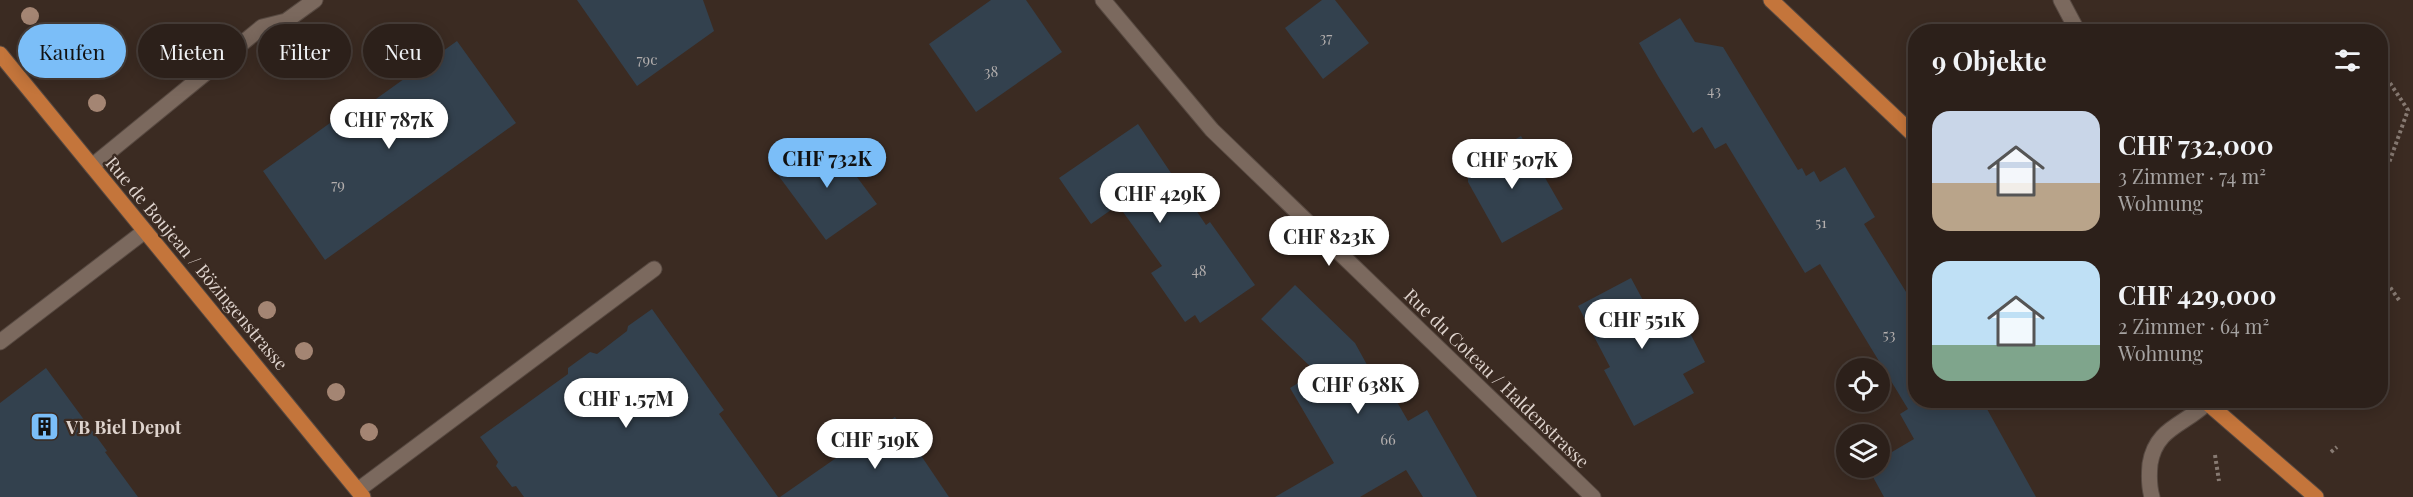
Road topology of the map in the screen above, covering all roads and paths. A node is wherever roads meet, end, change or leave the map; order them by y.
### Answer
1 (315, 0) edge
2 (1103, 0) edge
3 (1771, 0) edge
4 (2061, 0) edge
5 (2074, 24) edge
6 (0, 54) edge
7 (2390, 83) dead end
8 (1908, 129) edge
9 (2388, 164) edge
10 (92, 166) junction
11 (145, 231) junction
12 (654, 269) dead end
13 (2388, 284) edge
14 (2399, 300) dead end
15 (0, 342) edge
16 (2198, 408) edge
17 (2215, 408) edge
18 (2337, 447) dead end
19 (2331, 452) dead end
20 (361, 494) edge
21 (1593, 497) edge
22 (2152, 497) edge
23 (2316, 497) edge

1 - 10 street
2 - 21 street, Rue du Coteau / Haldenstrasse
3 - 8 main road
4 - 5 street
6 - 10 main road, Rue de Boujean / Bözingenstrasse
7 - 9 path
10 - 11 main road, Rue de Boujean / Bözingenstrasse
11 - 15 street
11 - 20 main road, Rue de Boujean / Bözingenstrasse
12 - 20 street
13 - 14 path
16 - 22 street
17 - 23 main road
18 - 19 path

